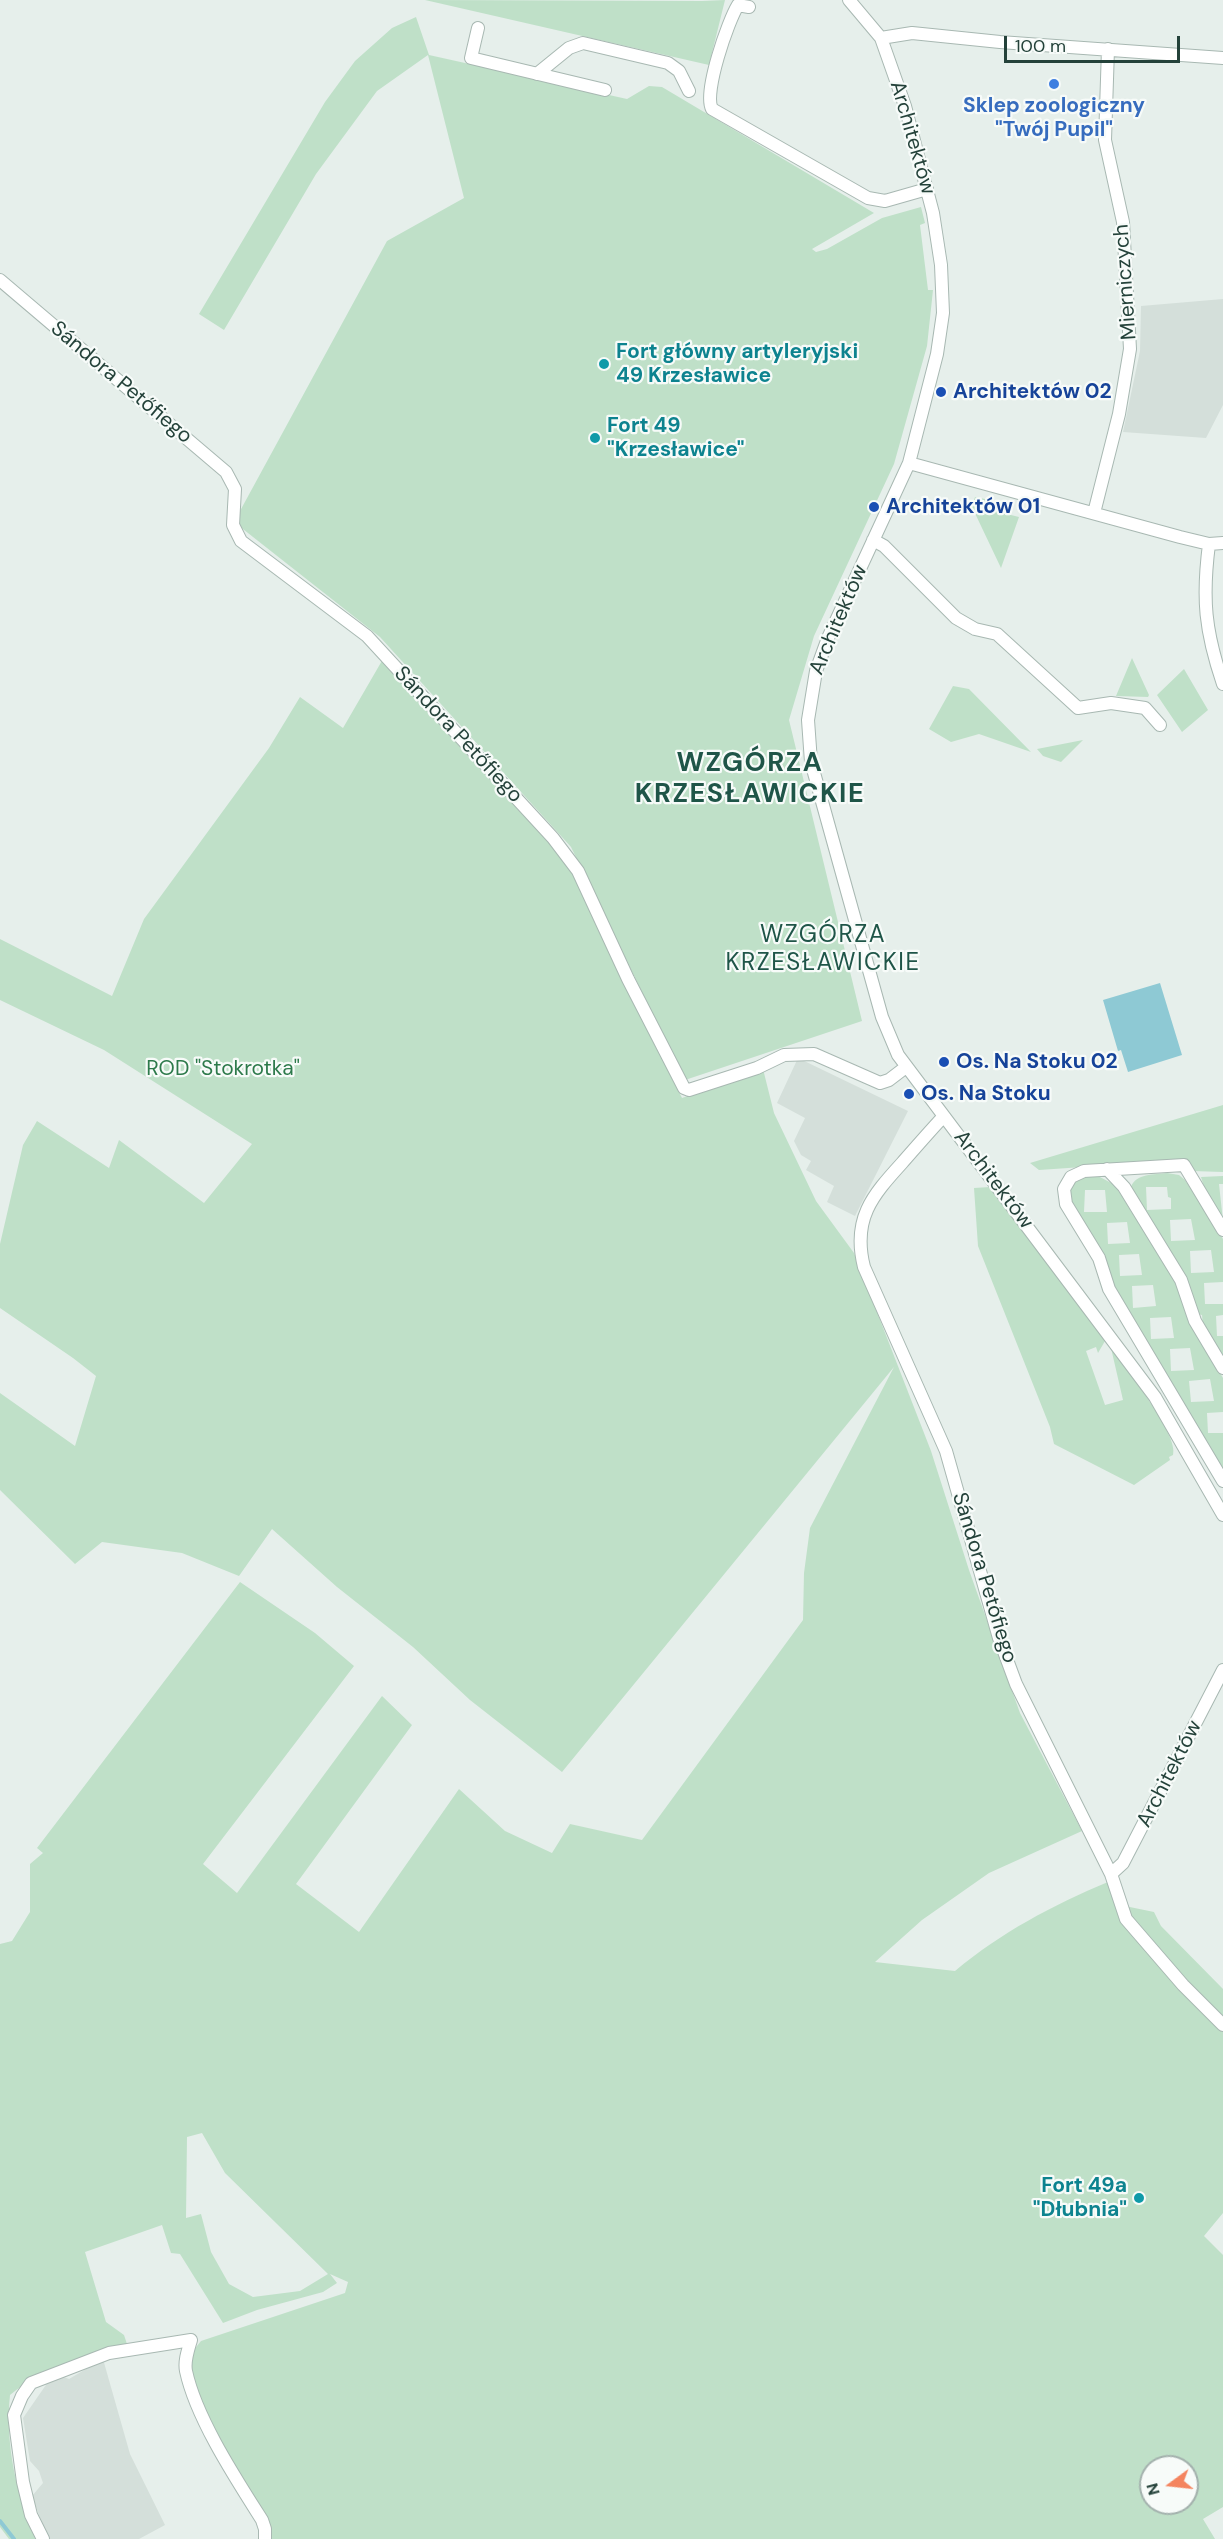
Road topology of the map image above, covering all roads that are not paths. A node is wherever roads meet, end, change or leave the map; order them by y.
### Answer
1 (849, 0) edge
2 (749, 7) dead end
3 (478, 28) dead end
4 (881, 38) junction
5 (1107, 49) junction
6 (1223, 58) edge
7 (537, 74) junction
8 (605, 90) dead end
9 (689, 92) dead end
10 (927, 189) junction
11 (0, 280) edge
12 (909, 463) junction
13 (1094, 513) junction
14 (873, 540) junction
15 (1223, 543) edge
16 (1209, 544) junction
17 (1223, 684) edge
18 (1160, 725) dead end
19 (906, 1067) junction
20 (943, 1117) junction
21 (1136, 1167) junction
22 (1107, 1169) junction
23 (1124, 1187) junction
24 (1223, 1230) edge
25 (1223, 1368) edge
26 (1223, 1481) edge
27 (1223, 1515) edge
28 (1223, 1670) edge
29 (1111, 1874) junction
30 (1223, 2025) edge
31 (42, 2539) edge
32 (264, 2539) edge

1 - 4 street, Architektów
2 - 10 street
3 - 7 street
4 - 5 street
4 - 10 street, Architektów
5 - 6 street
5 - 13 street, Mierniczych
7 - 8 street
7 - 9 street
10 - 12 street, Architektów
11 - 19 street, Sándora Petőfiego
12 - 13 street
12 - 14 street, Architektów
13 - 16 street
14 - 18 street
14 - 19 street, Architektów
15 - 16 street
16 - 17 street
19 - 20 street, Architektów
20 - 27 street, Architektów
20 - 29 street, Sándora Petőfiego
21 - 22 street
21 - 23 street
21 - 24 street
22 - 23 street
22 - 26 street
23 - 25 street
28 - 29 street, Architektów
29 - 30 street, Sándora Petőfiego
31 - 32 street

